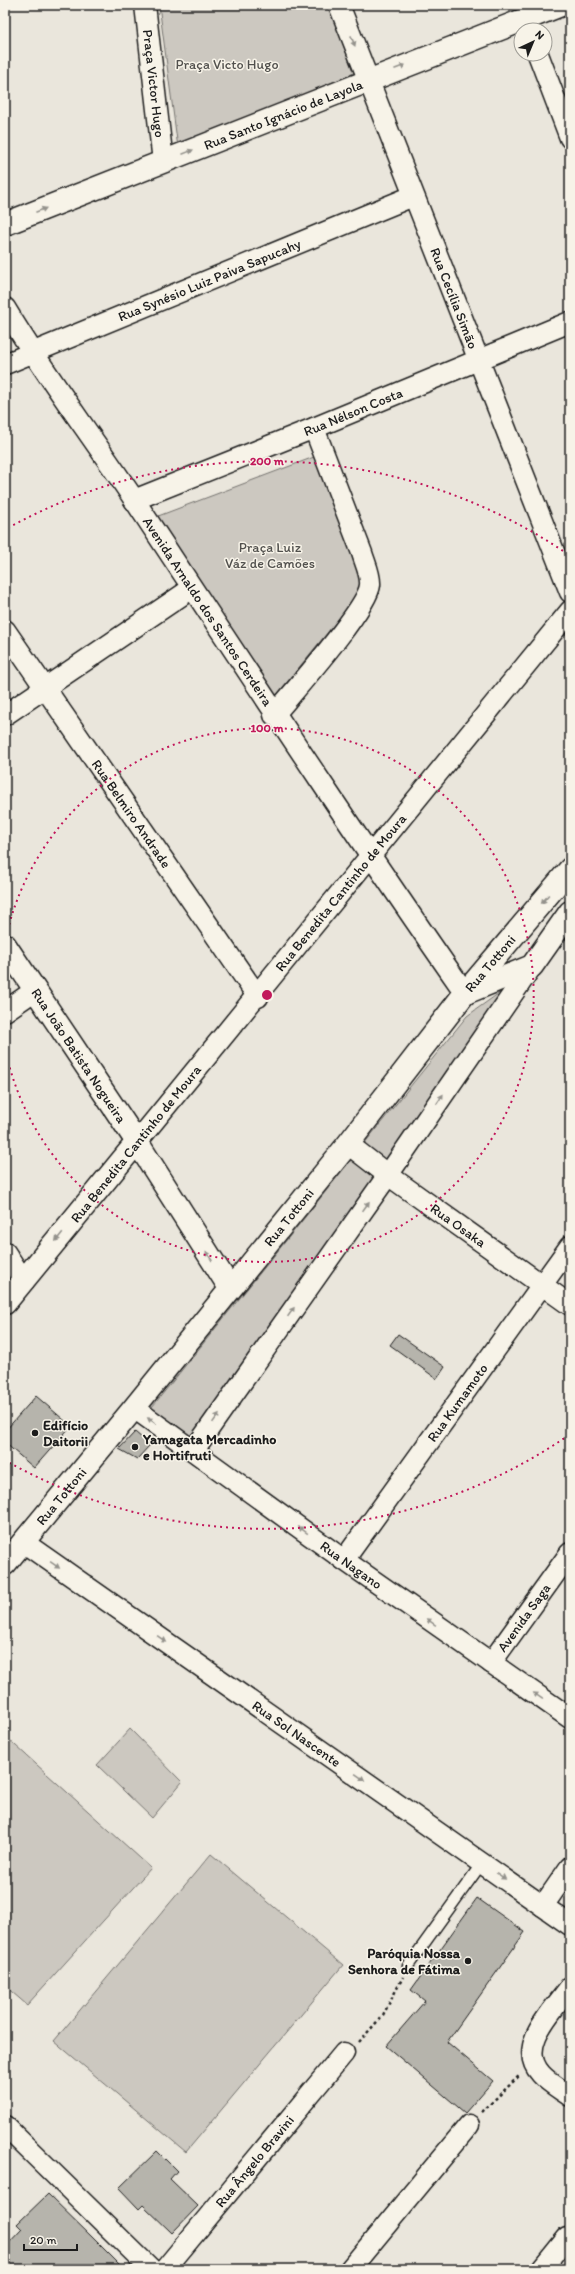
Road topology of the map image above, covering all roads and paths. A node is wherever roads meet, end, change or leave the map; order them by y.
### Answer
1 (145, 5) edge
2 (339, 5) edge
3 (561, 5) edge
4 (531, 22) edge
5 (513, 29) edge
6 (541, 62) edge
7 (368, 80) junction
8 (570, 138) edge
9 (163, 162) junction
10 (413, 196) junction
11 (5, 224) edge
12 (5, 308) edge
13 (570, 322) edge
14 (32, 353) junction
15 (480, 358) junction
16 (5, 364) edge
17 (314, 428) junction
18 (134, 500) junction
19 (192, 589) junction
20 (570, 592) edge
21 (570, 611) edge
22 (5, 630) edge
23 (46, 689) junction
24 (274, 714) junction
25 (5, 715) edge
26 (371, 857) junction
27 (570, 870) edge
28 (570, 912) edge
29 (5, 945) edge
30 (532, 966) junction
31 (34, 991) junction
32 (465, 993) junction
33 (258, 997) junction
34 (5, 1011) edge
35 (137, 1142) junction
36 (348, 1144) junction
37 (388, 1175) junction
38 (570, 1246) edge
39 (5, 1252) edge
40 (24, 1281) junction
41 (542, 1285) junction
42 (230, 1288) junction
43 (5, 1303) edge
44 (570, 1305) edge
45 (134, 1408) junction
46 (194, 1450) junction
47 (23, 1542) junction
48 (570, 1553) edge
49 (344, 1560) junction
50 (5, 1564) edge
51 (491, 1663) junction
52 (570, 1718) edge
53 (482, 1863) junction
54 (570, 1867) edge
55 (543, 1906) junction
56 (570, 1925) edge
57 (408, 1966) joint
58 (570, 1986) edge
59 (344, 2053) joint
60 (533, 2062) junction
61 (570, 2096) edge
62 (469, 2125) joint
63 (5, 2126) edge
64 (567, 2238) dead end
65 (151, 2269) edge
66 (165, 2269) edge
67 (350, 2269) edge
68 (542, 2269) edge

1 - 9 street, Praça Victor Hugo
2 -> 7 street, Rua Cecília Simão
3 - 4 street, Rua Santo Ignácio de Layola
7 -> 5 street, Rua Santo Ignácio de Layola
6 - 8 street
9 -> 7 street, Rua Santo Ignácio de Layola
7 - 10 street, Rua Cecília Simão
11 -> 9 street, Rua Santo Ignácio de Layola
10 - 14 street, Rua Synésio Luiz Paiva Sapucahy
10 - 15 street, Rua Cecília Simão
12 - 14 street, Avenida Arnaldo dos Santos Cerdeira
13 - 15 street, Rua Nélson Costa
14 - 16 street, Rua Synésio Luiz Paiva Sapucahy
14 - 18 street, Avenida Arnaldo dos Santos Cerdeira
15 - 17 street, Rua Nélson Costa
15 - 20 street, Rua Cecília Simão
17 - 18 street, Rua Nélson Costa
17 - 24 street
18 - 19 street, Avenida Arnaldo dos Santos Cerdeira
19 - 23 street
19 - 24 street, Avenida Arnaldo dos Santos Cerdeira
21 - 26 street, Rua Benedita Cantinho de Moura
22 - 23 street, Rua Belmiro Andrade
23 - 25 street
23 - 33 street, Rua Belmiro Andrade
24 - 26 street, Avenida Arnaldo dos Santos Cerdeira
26 - 32 street, Avenida Arnaldo dos Santos Cerdeira
26 - 33 street, Rua Benedita Cantinho de Moura
27 -> 32 street, Rua Tottoni
28 - 30 street
29 - 31 street, Rua João Batista Nogueira
30 - 32 street
37 -> 30 street
31 - 34 street
31 - 35 street, Rua João Batista Nogueira
32 - 36 street, Rua Tottoni
33 - 35 street, Rua Benedita Cantinho de Moura
35 -> 40 street, Rua Benedita Cantinho de Moura
42 -> 35 street, Rua João Batista Nogueira
36 - 37 street, Rua Osaka
36 - 42 street, Rua Tottoni
37 - 41 street, Rua Osaka
46 -> 37 street
38 - 41 street, Rua Kumamoto
39 - 40 street
40 - 43 street, Rua Benedita Cantinho de Moura
41 - 44 street, Rua Osaka
41 - 49 street, Rua Kumamoto
42 - 45 street, Rua Tottoni
46 -> 45 street, Rua Nagano
45 - 47 street, Rua Tottoni
49 -> 46 street, Rua Nagano
47 - 50 street, Rua Tottoni
47 -> 53 street, Rua Sol Nascente
48 - 51 street, Avenida Saga
51 -> 49 street, Rua Nagano
52 -> 51 street, Rua Nagano
53 -> 55 street, Rua Sol Nascente
53 - 57 lane
54 - 55 street
55 - 56 street, Rua Sol Nascente
57 - 59 path
58 - 60 street
59 - 66 street, Rua Ângelo Bravini
60 - 61 street
60 - 62 path
62 - 67 street
63 - 65 street
64 - 68 street

